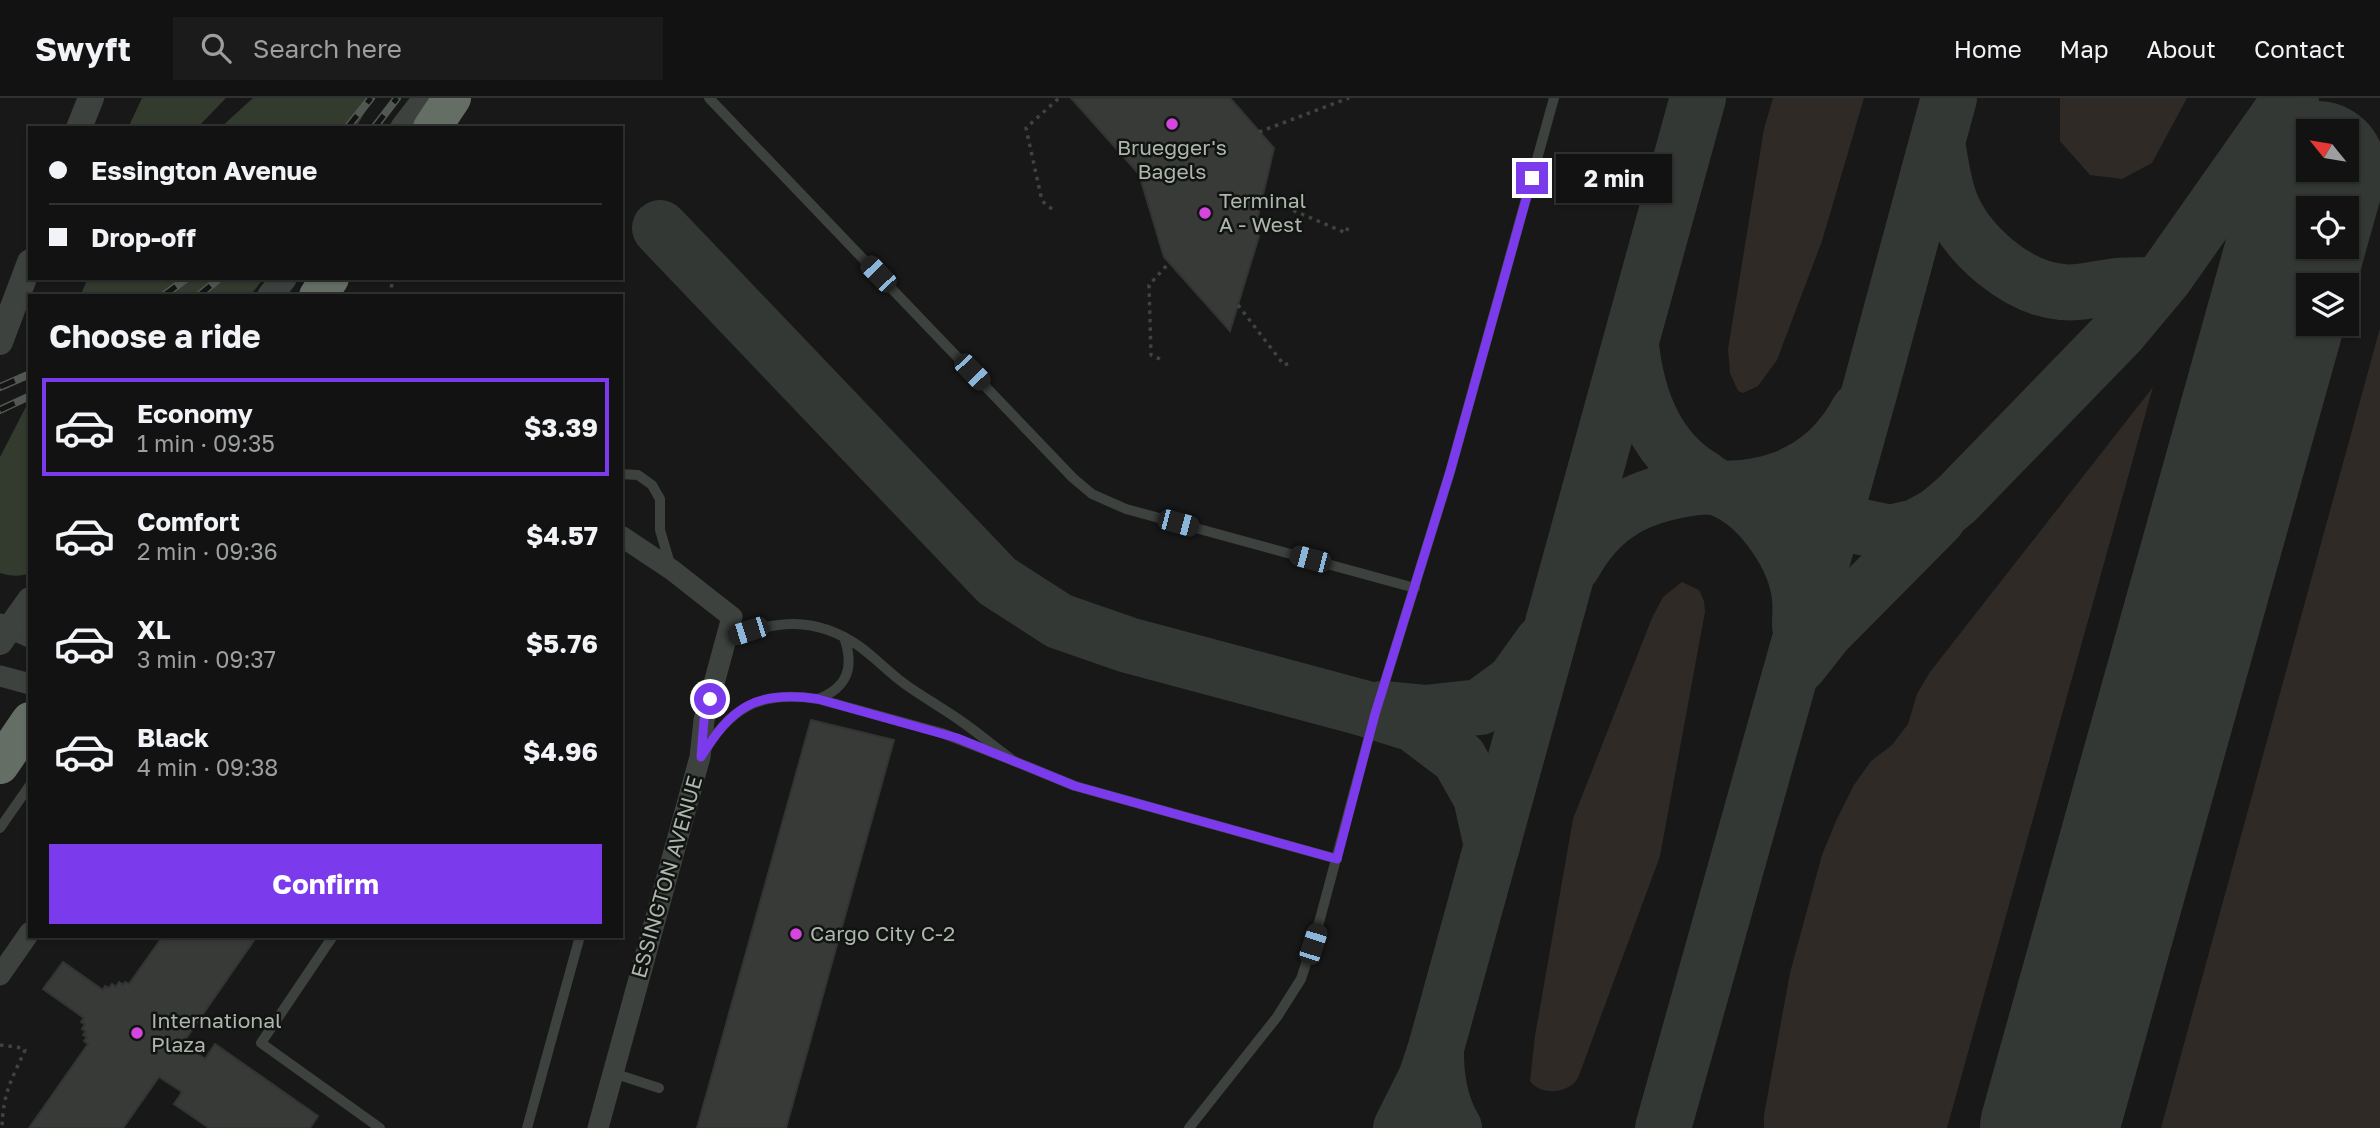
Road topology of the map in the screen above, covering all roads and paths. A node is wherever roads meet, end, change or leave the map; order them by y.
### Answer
1 (90, 98) edge
2 (426, 98) edge
3 (452, 98) edge
4 (709, 98) edge
5 (1059, 98) edge
6 (1349, 98) edge
7 (1554, 98) edge
8 (80, 126) edge
9 (405, 126) edge
10 (433, 126) edge
11 (1259, 132) dead end
12 (1262, 197) dead end
13 (1052, 209) dead end
14 (1349, 224) dead end
15 (1169, 263) dead end
16 (28, 267) edge
17 (282, 280) edge
18 (272, 294) edge
19 (1238, 305) dead end
20 (0, 342) edge
21 (1160, 359) dead end
22 (1293, 362) dead end
23 (623, 474) edge
24 (623, 537) edge
25 (672, 570) junction
26 (1415, 588) junction
27 (28, 603) edge
28 (10, 633) edge
29 (844, 637) junction
30 (727, 638) junction
31 (0, 676) edge
32 (28, 683) edge
33 (818, 699) junction
34 (28, 724) edge
35 (701, 757) junction
36 (1014, 761) junction
37 (0, 765) edge
38 (28, 788) edge
39 (0, 828) edge
40 (1337, 859) junction
41 (28, 935) edge
42 (332, 938) edge
43 (579, 938) edge
44 (0, 975) edge
45 (0, 1045) edge
46 (613, 1073) junction
47 (660, 1088) dead end
48 (2, 1128) edge
49 (380, 1128) edge
50 (527, 1128) edge
51 (598, 1128) edge
52 (1189, 1128) edge

1 - 8 street
2 - 9 street
3 - 10 highway
4 - 26 lane
5 - 13 path
6 - 11 path
7 - 26 lane
12 - 14 path
15 - 21 path
16 - 20 street
17 - 18 street
19 - 22 path
23 - 25 lane
24 - 25 street, ESSINGTON AVENUE
25 - 30 street, ESSINGTON AVENUE
26 - 40 lane
27 - 28 street
29 - 30 lane
29 - 33 lane
29 - 36 lane
30 - 35 street, ESSINGTON AVENUE
31 - 32 street
33 - 35 lane
33 - 36 lane
34 - 37 highway
35 - 46 street, ESSINGTON AVENUE
36 - 40 lane
38 - 39 lane
40 - 52 lane
41 - 44 street
42 - 49 lane
43 - 50 lane
45 - 48 path
46 - 47 lane
46 - 51 street, ESSINGTON AVENUE

